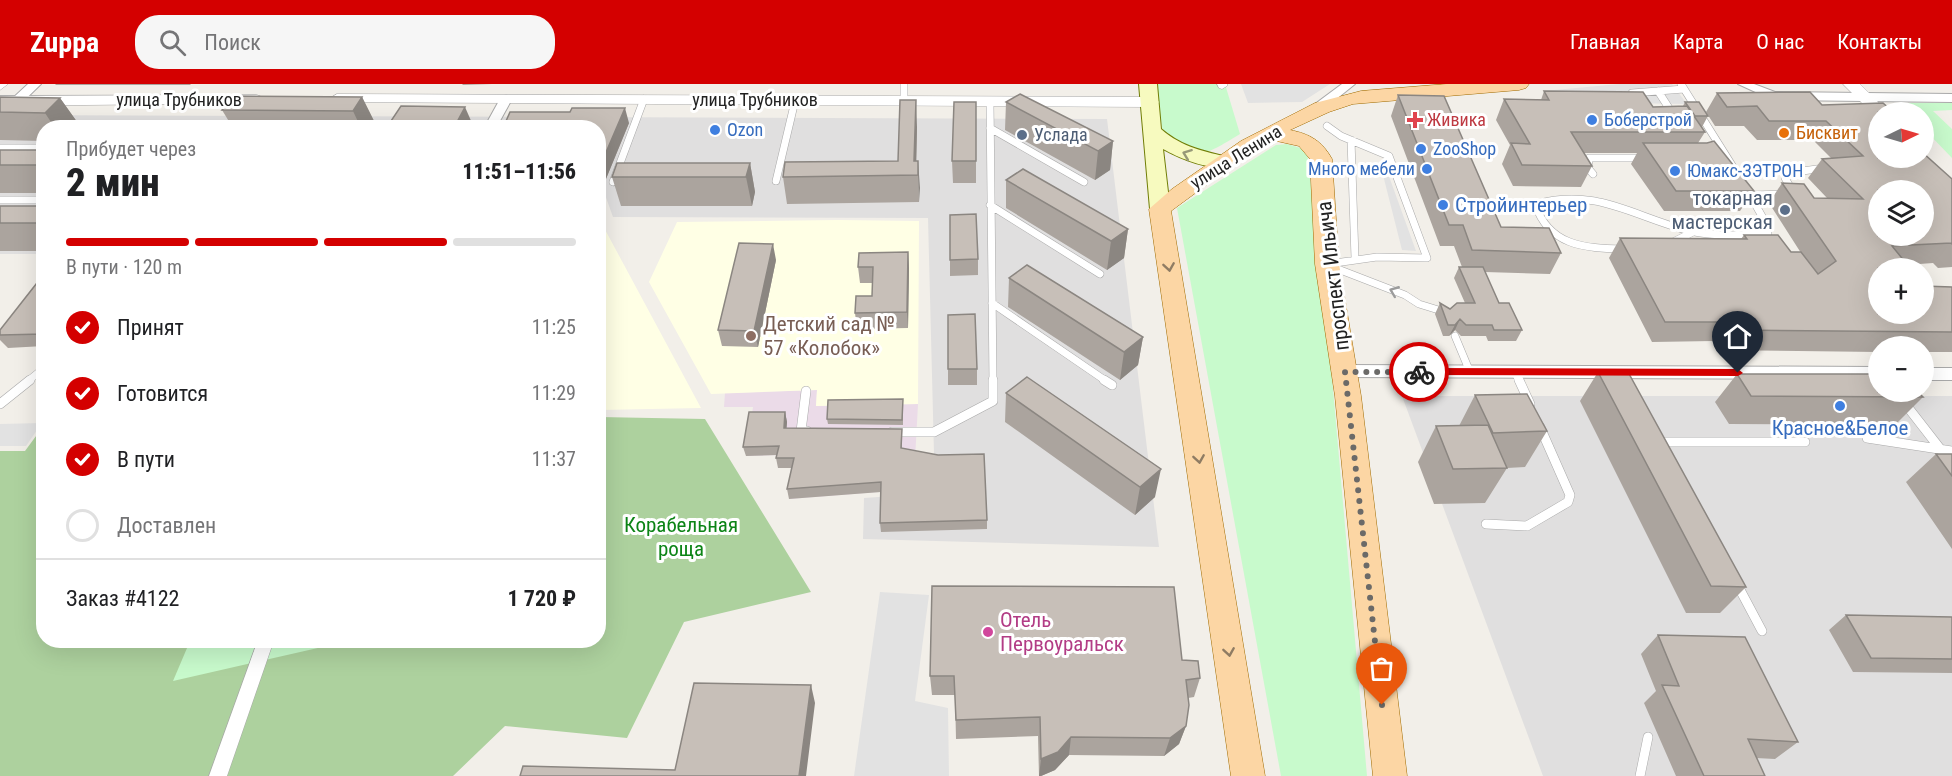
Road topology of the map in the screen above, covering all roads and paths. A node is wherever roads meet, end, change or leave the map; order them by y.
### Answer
1 (3, 84) edge
2 (35, 84) edge
3 (513, 84) edge
4 (904, 84) edge
5 (1349, 84) edge
6 (1510, 84) edge
7 (1744, 84) edge
8 (1851, 84) edge
9 (0, 87) edge
10 (1682, 87) edge
11 (1658, 91) junction
12 (1150, 93) edge
13 (1624, 93) edge
14 (1865, 98) junction
15 (1952, 98) edge
16 (506, 99) junction
17 (644, 99) junction
18 (270, 100) edge
19 (318, 100) edge
20 (0, 101) edge
21 (17, 101) junction
22 (795, 101) junction
23 (904, 101) junction
24 (990, 102) junction
25 (1869, 102) edge
26 (0, 117) edge
27 (1321, 118) junction
28 (494, 120) edge
29 (1680, 124) edge
30 (990, 128) junction
31 (1155, 134) junction
32 (1271, 134) junction
33 (1351, 140) junction
34 (0, 148) edge
35 (36, 148) edge
36 (1647, 158) edge
37 (1322, 159) junction
38 (1224, 162) junction
39 (1830, 167) edge
40 (1593, 174) edge
41 (1738, 174) edge
42 (776, 181) dead end
43 (613, 182) edge
44 (1084, 182) dead end
45 (1743, 184) edge
46 (1750, 195) junction
47 (0, 200) edge
48 (36, 200) edge
49 (990, 205) junction
50 (1160, 209) junction
51 (1693, 232) junction
52 (1663, 247) edge
53 (1633, 249) edge
54 (1356, 258) junction
55 (1327, 264) junction
56 (1100, 274) dead end
57 (992, 303) junction
58 (1446, 314) edge
59 (1455, 336) edge
60 (1345, 372) junction
61 (1470, 372) junction
62 (1515, 372) junction
63 (1868, 374) edge
64 (1934, 374) edge
65 (1952, 374) edge
66 (36, 375) edge
67 (1112, 384) dead end
68 (806, 391) dead end
69 (1905, 402) edge
70 (0, 404) edge
71 (1532, 408) edge
72 (1536, 419) edge
73 (812, 431) edge
74 (879, 431) edge
75 (1655, 433) edge
76 (1867, 438) dead end
77 (1660, 442) junction
78 (1805, 442) dead end
79 (1947, 451) edge
80 (1665, 452) edge
81 (1952, 464) edge
82 (1486, 524) dead end
83 (1734, 578) edge
84 (1762, 630) dead end
85 (263, 648) edge
86 (1648, 737) dead end
87 (218, 776) edge
88 (1248, 776) edge
89 (1390, 776) edge
90 (1640, 776) edge

1 - 9 street
2 - 21 street
3 - 16 street
4 - 23 lane
5 - 27 street, улица Ленина
6 - 27 main road, улица Ленина
7 - 14 street
8 - 14 street
10 - 11 lane
10 - 41 lane
11 - 13 lane
11 - 29 lane
12 - 24 street, улица Трубников
12 - 31 main road
14 - 15 street
14 - 25 street
16 - 17 street, улица Трубников
16 - 19 street, улица Трубников
16 - 28 street
17 - 22 street, улица Трубников
17 - 43 lane
18 - 21 street, улица Трубников
20 - 21 street, улица Трубников
21 - 26 street
22 - 23 street, улица Трубников
22 - 42 lane
23 - 24 street, улица Трубников
24 - 30 lane
27 - 32 main road, улица Ленина
27 - 33 lane
27 - 37 main road
30 - 44 lane
30 - 49 lane
38 -> 31 main road
31 - 50 main road
32 - 37 main road
32 - 38 main road, улица Ленина
33 - 54 lane
33 - 54 lane
34 - 35 lane
36 - 40 lane
37 - 55 main road, проспект Ильича
38 - 50 main road, улица Ленина
39 - 46 lane
45 - 46 lane
46 - 51 lane
47 - 48 lane
49 - 56 lane
49 - 57 lane
50 -> 88 main road
51 - 52 lane
51 - 53 lane
54 - 55 lane
58 -> 55 lane
55 - 60 main road, проспект Ильича
57 - 67 lane
57 - 74 lane
59 - 61 lane
60 - 61 street
60 - 89 main road, проспект Ильича
61 - 62 street
62 - 63 street
62 - 71 lane
64 - 65 street
66 - 70 lane
68 - 73 lane
69 - 79 lane
72 - 82 lane
75 - 77 lane
76 - 79 lane
77 - 78 lane
77 - 80 lane
79 - 81 lane
83 - 84 lane
85 - 87 street
86 - 90 lane

